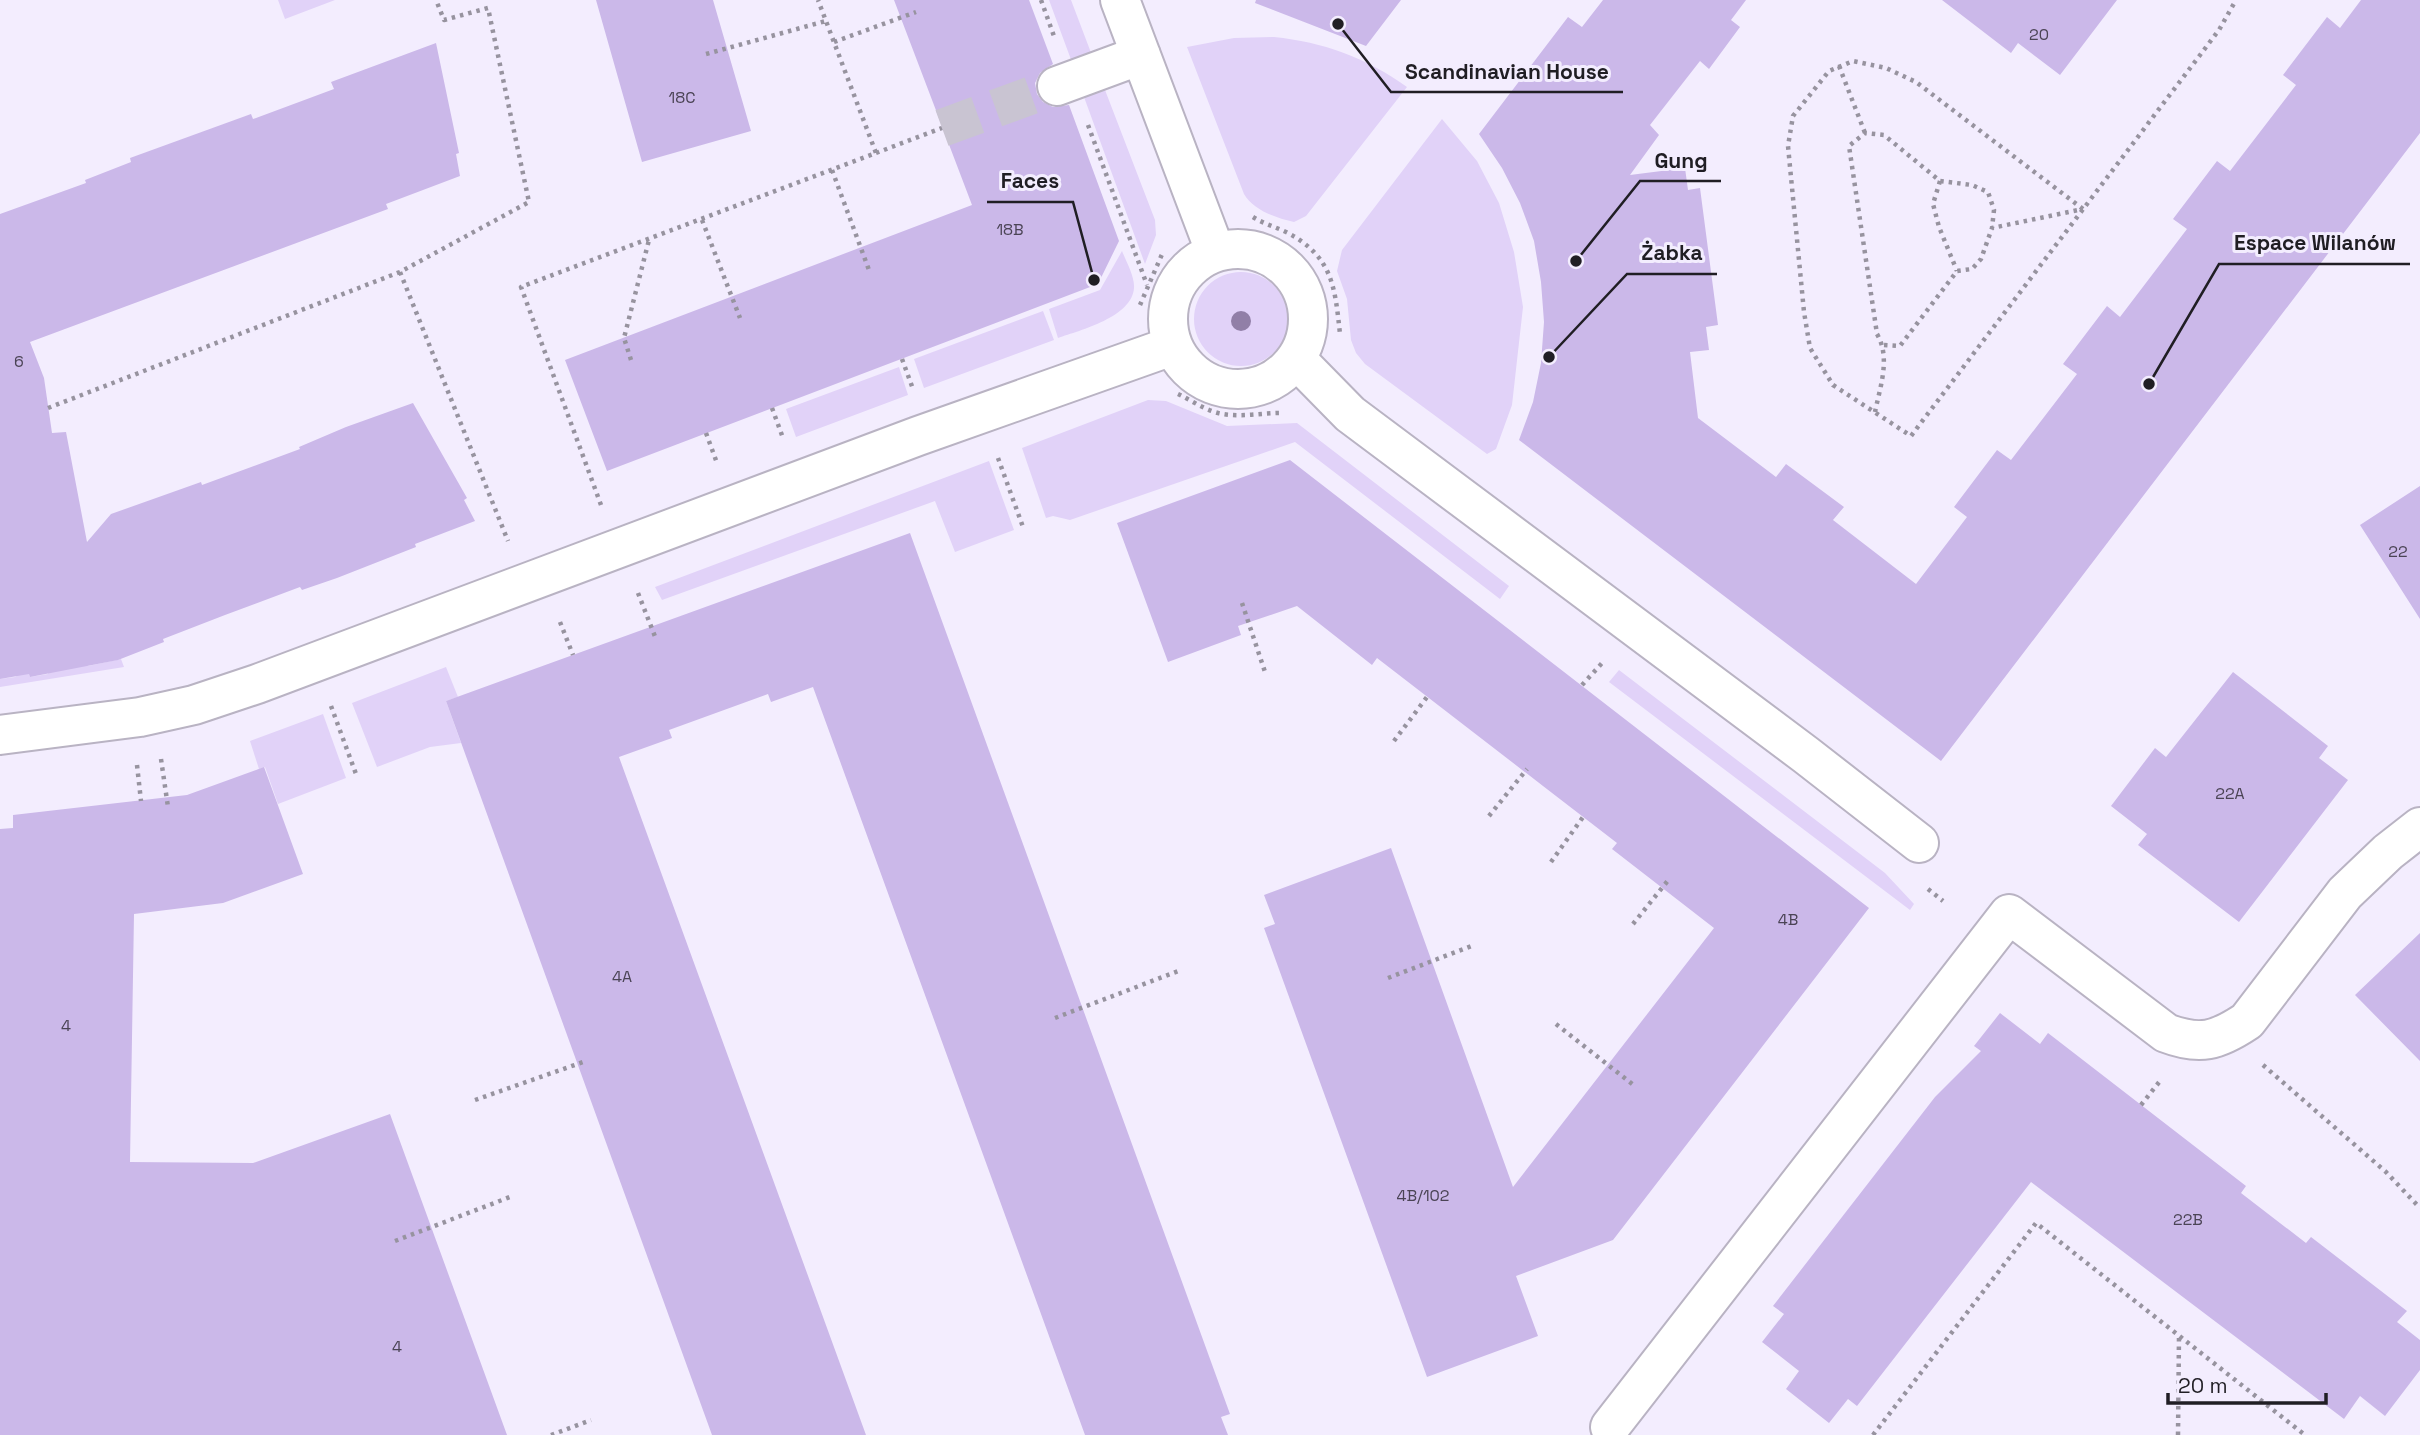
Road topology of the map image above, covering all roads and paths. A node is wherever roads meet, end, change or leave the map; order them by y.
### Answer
1 (436, 0) edge
2 (818, 0) edge
3 (1119, 0) edge
4 (2236, 0) edge
5 (916, 12) dead end
6 (826, 21) junction
7 (834, 42) junction
8 (706, 54) dead end
9 (1141, 55) junction
10 (1839, 66) junction
11 (1064, 83) joint
12 (942, 128) tunnel mouth
13 (1865, 133) junction
14 (876, 153) junction
15 (832, 170) junction
16 (1940, 181) junction
17 (2083, 209) junction
18 (1245, 212) dead end
19 (702, 220) junction
20 (1992, 228) junction
21 (649, 239) junction
22 (1166, 242) dead end
23 (1215, 251) junction
24 (869, 270) dead end
25 (1957, 271) junction
26 (400, 272) junction
27 (1147, 285) junction
28 (1133, 313) dead end
29 (740, 318) dead end
30 (1343, 343) dead end
31 (1884, 345) junction
32 (1172, 346) junction
33 (902, 359) dead end
34 (631, 360) dead end
35 (1297, 360) junction
36 (909, 378) dead end
37 (1172, 393) dead end
38 (48, 408) dead end
39 (772, 408) dead end
40 (1875, 412) junction
41 (1286, 413) dead end
42 (780, 428) dead end
43 (706, 433) dead end
44 (995, 449) dead end
45 (713, 452) dead end
46 (597, 496) dead end
47 (1023, 527) dead end
48 (504, 531) dead end
49 (635, 585) dead end
50 (1242, 603) dead end
51 (565, 633) dead end
52 (656, 639) dead end
53 (573, 654) dead end
54 (1605, 660) dead end
55 (1266, 675) dead end
56 (1583, 685) dead end
57 (1427, 697) dead end
58 (329, 700) dead end
59 (0, 735) edge
60 (1394, 741) dead end
61 (159, 748) dead end
62 (136, 754) dead end
63 (1527, 769) dead end
64 (356, 774) dead end
65 (141, 801) dead end
66 (168, 807) dead end
67 (1489, 816) dead end
68 (1583, 817) dead end
69 (2420, 827) edge
70 (1919, 843) dead end
71 (1551, 862) dead end
72 (1670, 878) dead end
73 (1633, 924) dead end
74 (1474, 946) dead end
75 (1181, 970) dead end
76 (1388, 978) dead end
77 (1055, 1018) dead end
78 (1556, 1024) dead end
79 (2256, 1058) dead end
80 (586, 1060) dead end
81 (2165, 1075) dead end
82 (1636, 1087) dead end
83 (475, 1100) dead end
84 (2141, 1105) dead end
85 (510, 1197) dead end
86 (2420, 1208) edge
87 (395, 1241) dead end
88 (2179, 1336) junction
89 (591, 1420) dead end
90 (1610, 1427) dead end
91 (551, 1435) edge
92 (1873, 1435) edge
93 (2178, 1435) edge
94 (2305, 1435) edge

1 - 26 path
2 - 6 path
3 - 9 street
4 - 17 path
5 - 7 path
6 - 7 path
6 - 8 path
7 - 14 path
9 - 11 street
9 - 23 street
10 - 13 path
10 - 17 path
10 - 40 path
11 - 27 path
12 - 14 path
13 - 16 path
13 - 31 path
14 - 15 path
15 - 19 path
15 - 24 path
16 - 20 path
16 - 25 path
17 - 20 path
17 - 40 path
18 - 30 path
19 - 21 path
19 - 29 path
20 - 25 path
21 - 34 path
21 - 46 path
22 - 27 path
23 - 32 street
23 - 35 street
25 - 31 path
26 - 38 path
26 - 48 path
27 - 28 path
31 - 40 path
32 - 35 street
32 - 59 street
33 - 36 path
35 - 70 street
37 - 41 path
39 - 42 path
43 - 45 path
44 - 47 path
49 - 52 path
50 - 55 path
51 - 53 path
54 - 56 path
57 - 60 path
58 - 64 path
61 - 66 path
62 - 65 path
63 - 67 path
68 - 71 path
69 - 90 street
72 - 73 path
74 - 76 path
75 - 77 path
78 - 82 path
79 - 86 path
80 - 83 path
81 - 84 path
85 - 87 path
88 - 92 path
88 - 93 path
88 - 94 path
89 - 91 path

